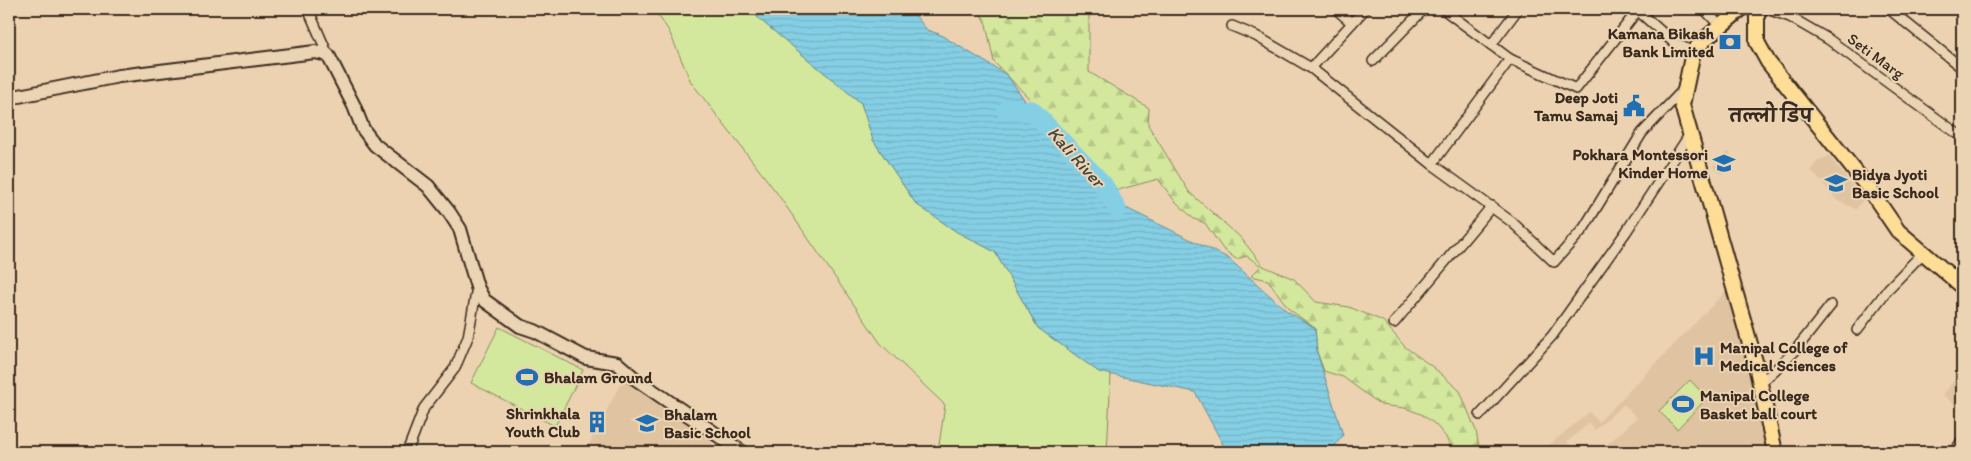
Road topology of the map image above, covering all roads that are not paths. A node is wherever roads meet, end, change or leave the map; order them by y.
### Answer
1 (308, 9) edge
2 (1336, 9) edge
3 (1365, 9) edge
4 (1424, 9) edge
5 (1443, 9) edge
6 (1518, 9) edge
7 (1637, 9) edge
8 (1704, 9) edge
9 (1740, 9) edge
10 (1758, 9) edge
11 (1767, 9) edge
12 (1797, 9) edge
13 (1889, 9) edge
14 (1790, 17) junction
15 (1352, 23) junction
16 (1232, 26) dead end
17 (1720, 26) junction
18 (1491, 45) junction
19 (1693, 52) junction
20 (328, 55) junction
21 (1510, 58) junction
22 (1372, 62) dead end
23 (1311, 68) junction
24 (1962, 68) edge
25 (1683, 90) junction
26 (9, 98) edge
27 (1690, 134) junction
28 (1962, 137) edge
29 (1432, 164) junction
30 (1492, 206) junction
31 (1923, 253) junction
32 (1962, 286) edge
33 (477, 287) junction
34 (1831, 305) dead end
35 (1394, 323) dead end
36 (1856, 330) dead end
37 (1760, 383) junction
38 (1480, 414) dead end
39 (1962, 440) edge
40 (407, 452) edge
41 (742, 452) edge
42 (1775, 452) edge
43 (1955, 452) edge

1 - 20 street
2 - 15 street
3 - 15 street
4 - 22 street
5 - 18 street
6 - 18 street
7 - 19 street
7 - 21 street
8 - 17 street
9 - 17 main road
10 - 31 main road
11 - 14 street, Seti Marg
12 - 14 street
13 - 24 street
14 - 28 street, Seti Marg
15 - 23 street
16 - 23 street
17 - 19 main road
18 - 21 street
19 - 25 main road
20 - 26 main road
20 - 33 main road
21 - 29 street
23 - 29 street
25 - 27 main road
25 - 30 street
27 - 37 main road
27 - 38 street
29 - 30 street
30 - 35 street
31 - 32 main road
31 - 36 street
33 - 40 street
33 - 41 main road
34 - 37 street
37 - 42 main road
39 - 43 street

